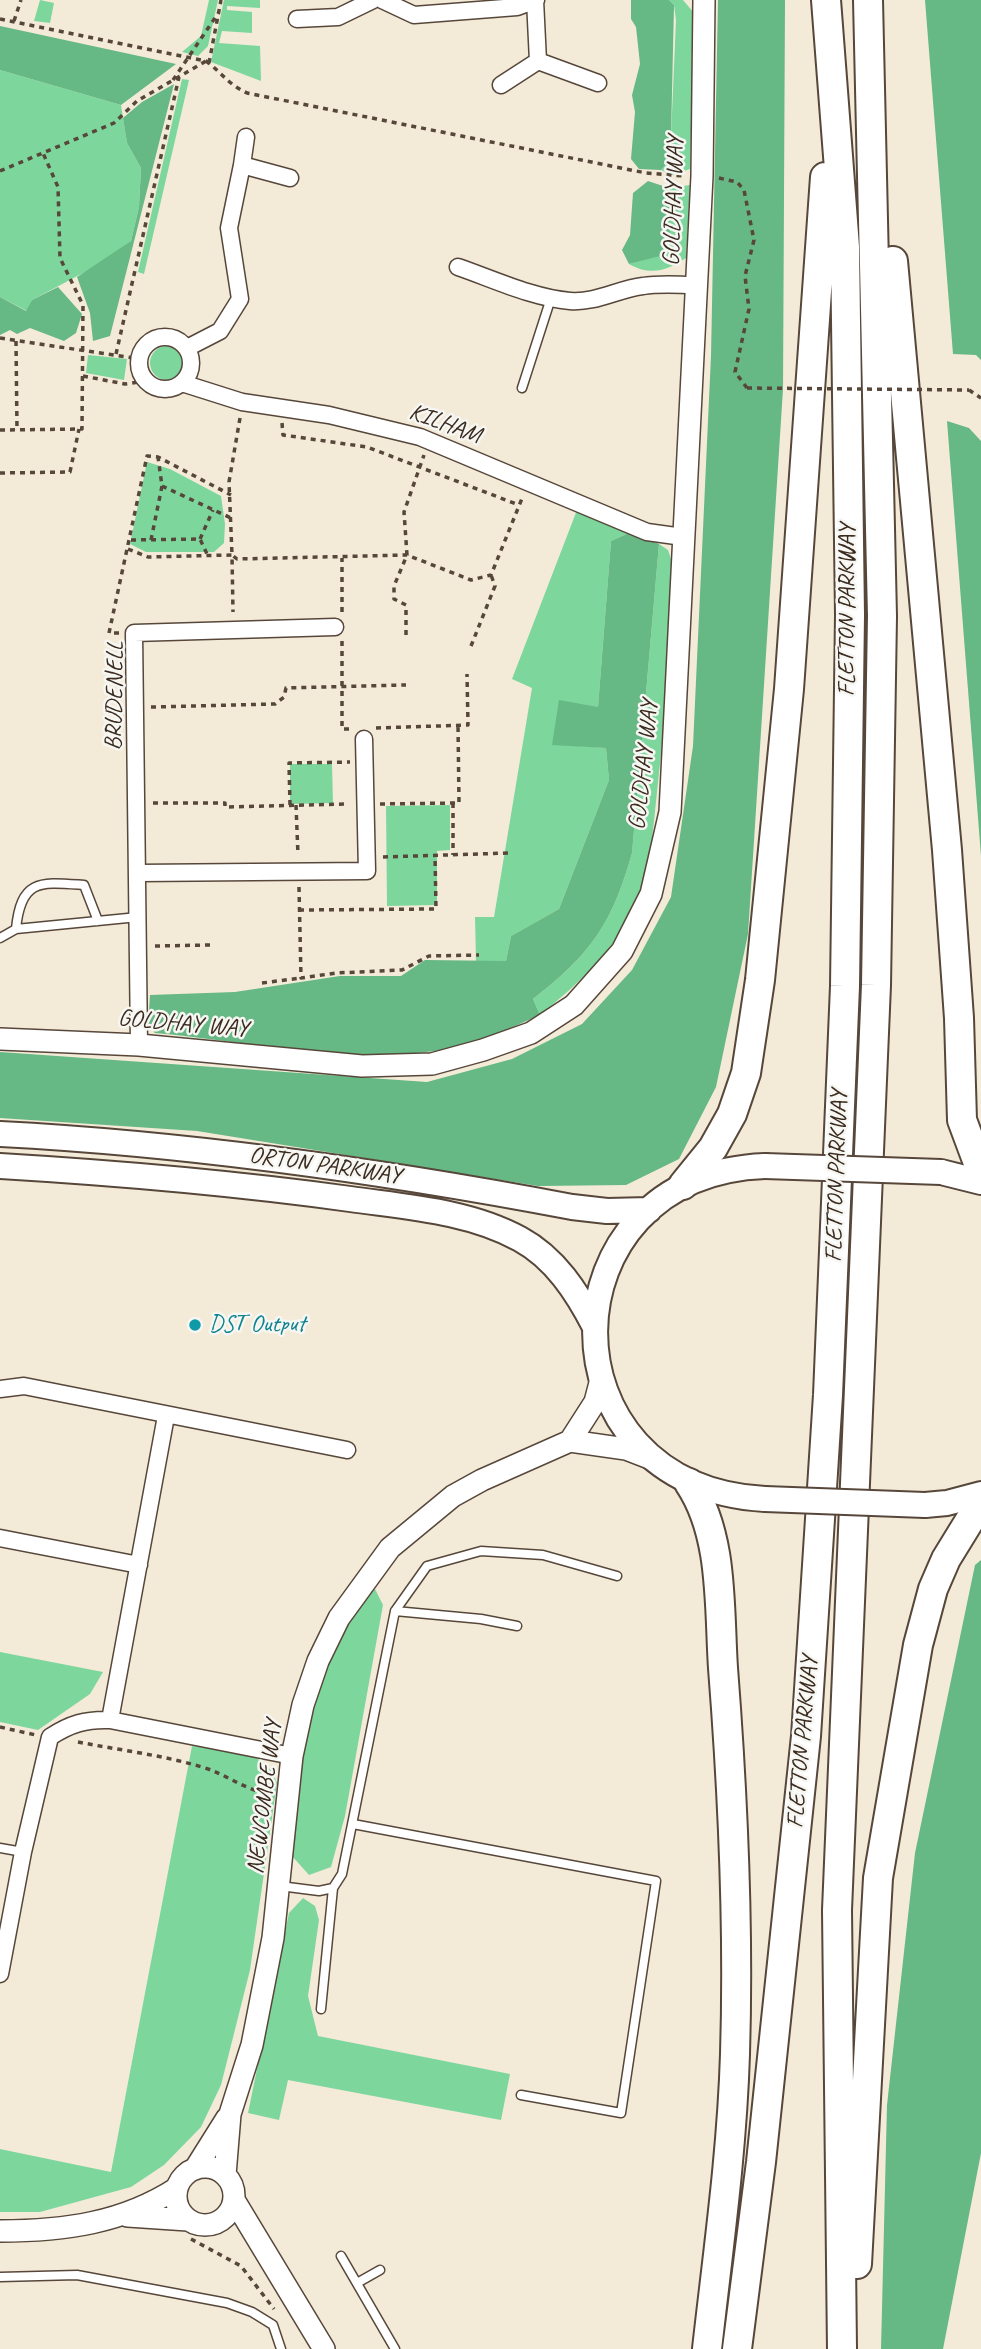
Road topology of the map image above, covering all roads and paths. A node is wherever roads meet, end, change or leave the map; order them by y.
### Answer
1 (21, 0) edge
2 (221, 0) edge
3 (373, 0) edge
4 (382, 0) edge
5 (535, 0) edge
6 (704, 0) edge
7 (826, 0) edge
8 (869, 0) edge
9 (219, 12) junction
10 (0, 19) edge
11 (297, 19) dead end
12 (14, 22) junction
13 (189, 56) junction
14 (538, 61) junction
15 (207, 62) junction
16 (179, 77) junction
17 (172, 81) junction
18 (598, 83) dead end
19 (501, 85) dead end
20 (831, 91) junction
21 (246, 136) dead end
22 (43, 153) junction
23 (242, 165) junction
24 (0, 171) edge
25 (702, 176) junction
26 (290, 178) dead end
27 (458, 267) dead end
28 (697, 285) junction
29 (551, 298) junction
30 (0, 338) edge
31 (16, 340) junction
32 (187, 348) junction
33 (85, 349) junction
34 (116, 354) junction
35 (140, 359) junction
36 (83, 376) junction
37 (147, 381) junction
38 (182, 383) junction
39 (522, 388) dead end
40 (981, 398) edge
41 (250, 416) dead end
42 (282, 418) dead end
43 (79, 429) junction
44 (0, 430) edge
45 (18, 430) junction
46 (430, 440) junction
47 (158, 457) junction
48 (420, 465) junction
49 (0, 473) edge
50 (529, 481) junction
51 (162, 486) junction
52 (231, 495) junction
53 (519, 505) junction
54 (213, 510) junction
55 (231, 519) junction
56 (683, 537) junction
57 (131, 540) junction
58 (151, 540) junction
59 (200, 540) junction
60 (128, 549) junction
61 (208, 555) junction
62 (232, 555) junction
63 (407, 555) junction
64 (342, 558) junction
65 (491, 575) junction
66 (339, 626) junction
67 (233, 630) junction
68 (134, 633) junction
69 (406, 635) dead end
70 (471, 646) dead end
71 (467, 674) dead end
72 (406, 685) dead end
73 (342, 687) junction
74 (135, 707) junction
75 (458, 725) junction
76 (364, 734) junction
77 (364, 761) junction
78 (453, 803) junction
79 (137, 804) junction
80 (365, 804) junction
81 (290, 805) junction
82 (296, 805) junction
83 (509, 853) dead end
84 (435, 855) junction
85 (453, 855) junction
86 (366, 858) junction
87 (298, 872) junction
88 (139, 873) junction
89 (299, 910) junction
90 (138, 917) junction
91 (98, 921) junction
92 (16, 929) junction
93 (0, 938) edge
94 (210, 945) dead end
95 (139, 946) junction
96 (479, 956) dead end
97 (301, 978) junction
98 (262, 983) dead end
99 (959, 1018) junction
100 (0, 1039) edge
101 (139, 1045) junction
102 (981, 1085) edge
103 (0, 1135) edge
104 (0, 1166) edge
105 (981, 1171) edge
106 (981, 1182) edge
107 (683, 1185) junction
108 (649, 1210) junction
109 (594, 1327) junction
110 (601, 1379) junction
111 (0, 1389) edge
112 (166, 1416) junction
113 (570, 1441) junction
114 (347, 1450) dead end
115 (652, 1459) junction
116 (689, 1483) junction
117 (981, 1494) edge
118 (981, 1502) edge
119 (0, 1538) edge
120 (139, 1565) junction
121 (617, 1576) dead end
122 (396, 1611) junction
123 (517, 1626) dead end
124 (110, 1720) junction
125 (0, 1727) edge
126 (50, 1737) junction
127 (292, 1756) junction
128 (289, 1797) junction
129 (353, 1824) junction
130 (0, 1848) edge
131 (23, 1852) junction
132 (280, 1886) junction
133 (333, 1888) junction
134 (0, 1974) edge
135 (321, 2009) dead end
136 (521, 2095) dead end
137 (230, 2113) junction
138 (195, 2169) junction
139 (225, 2175) junction
140 (177, 2188) junction
141 (234, 2200) junction
142 (126, 2216) junction
143 (212, 2224) junction
144 (188, 2229) junction
145 (0, 2231) edge
146 (261, 2247) junction
147 (341, 2256) dead end
148 (380, 2270) dead end
149 (0, 2277) edge
150 (357, 2283) junction
151 (277, 2313) dead end
152 (281, 2349) edge
153 (324, 2349) edge
154 (395, 2349) edge
155 (707, 2349) edge
156 (737, 2349) edge
157 (842, 2349) edge
158 (853, 2349) edge

1 - 12 path
2 - 9 path
3 - 11 street
4 - 5 street
5 - 14 street
6 - 25 street, GOLDHAY WAY
7 - 20 highway, FLETTON PARKWAY
8 - 99 highway
8 - 157 highway, FLETTON PARKWAY
9 - 13 path
9 - 15 path
10 - 12 path
12 - 13 path
13 - 15 path
13 - 17 path
14 - 18 street
14 - 19 street
15 - 16 path
15 - 25 path
16 - 17 path
16 - 34 path
17 - 22 path
20 - 107 highway
20 - 156 highway, FLETTON PARKWAY
21 - 23 street
22 - 24 path
22 - 33 path
23 - 26 street
23 - 32 street
25 - 28 street, GOLDHAY WAY
25 - 40 path, bridge
27 - 29 street
28 - 29 street
28 - 56 street, GOLDHAY WAY
29 - 39 lane
30 - 31 path
31 - 33 path
31 - 45 path
32 - 35 street
32 - 38 street
33 - 34 path
33 - 36 path
34 - 35 path
35 - 37 street
36 - 37 path
36 - 43 path
37 - 38 street, KILHAM
38 - 46 street, KILHAM
41 - 52 path
42 - 48 path
43 - 45 path
43 - 49 path
44 - 45 path
46 - 48 path
46 - 50 street, KILHAM
47 - 51 path
47 - 52 path
47 - 57 path
48 - 53 path
48 - 63 path
50 - 53 path
50 - 56 street, KILHAM
51 - 54 path
51 - 58 path
52 - 55 path
53 - 65 path
54 - 55 path
54 - 59 path
55 - 62 path
56 - 101 street, GOLDHAY WAY
57 - 58 path
57 - 60 path
58 - 59 path
59 - 61 path
60 - 61 path
60 - 68 path
61 - 62 path
62 - 64 path
62 - 67 path
63 - 64 path
63 - 65 path
63 - 69 path
64 - 66 path
65 - 70 path
66 - 67 street, BRUDENELL
66 - 73 path
67 - 68 street, BRUDENELL
68 - 74 street, BRUDENELL
71 - 75 path
72 - 73 path
73 - 74 path
73 - 76 path
74 - 79 street, BRUDENELL
75 - 76 path
75 - 78 path
76 - 77 street
77 - 80 street
77 - 81 path
78 - 80 path
78 - 85 path
79 - 81 path
79 - 88 street, BRUDENELL
80 - 82 path
80 - 86 street
81 - 82 path
82 - 87 path
83 - 85 path
84 - 85 path
84 - 86 path
84 - 89 path
86 - 87 street
87 - 88 street
87 - 89 path
88 - 90 street, BRUDENELL
89 - 97 path
90 - 91 lane
90 - 95 street, BRUDENELL
91 - 92 lane
91 - 92 lane
92 - 93 lane
94 - 95 path
95 - 101 street, BRUDENELL
96 - 97 path
97 - 98 path
99 - 102 highway
99 - 105 highway
100 - 101 street, GOLDHAY WAY
103 - 108 main road, ORTON PARKWAY
104 - 109 main road, ORTON PARKWAY
106 - 107 main road, bridge
107 - 108 main road
108 - 109 main road
109 - 110 main road
110 - 113 street
110 - 115 main road
111 - 112 street
112 - 114 street
112 - 120 street
113 - 115 street
113 - 127 street, NEWCOMBE WAY
115 - 116 main road
116 - 117 main road, bridge
116 - 155 highway
118 - 158 highway
119 - 120 street
120 - 124 street
121 - 122 lane
122 - 123 lane
122 - 129 lane
124 - 126 street
124 - 127 street
125 - 126 path
126 - 128 path
126 - 131 street
127 - 128 street, NEWCOMBE WAY
128 - 132 street, NEWCOMBE WAY
129 - 133 lane
129 - 136 lane
130 - 131 lane
131 - 134 street
132 - 133 lane
132 - 137 street, NEWCOMBE WAY
133 - 135 lane
137 - 138 street, NEWCOMBE WAY
137 - 139 street, NEWCOMBE WAY
138 - 139 street
138 - 140 street
139 - 141 street
140 - 142 street
140 - 144 street
141 - 143 street
141 - 146 street
142 - 144 street
142 - 145 street
143 - 144 street
143 - 146 street
144 - 151 path
146 - 153 street
147 - 150 lane
148 - 150 lane
149 - 152 lane
150 - 154 lane

